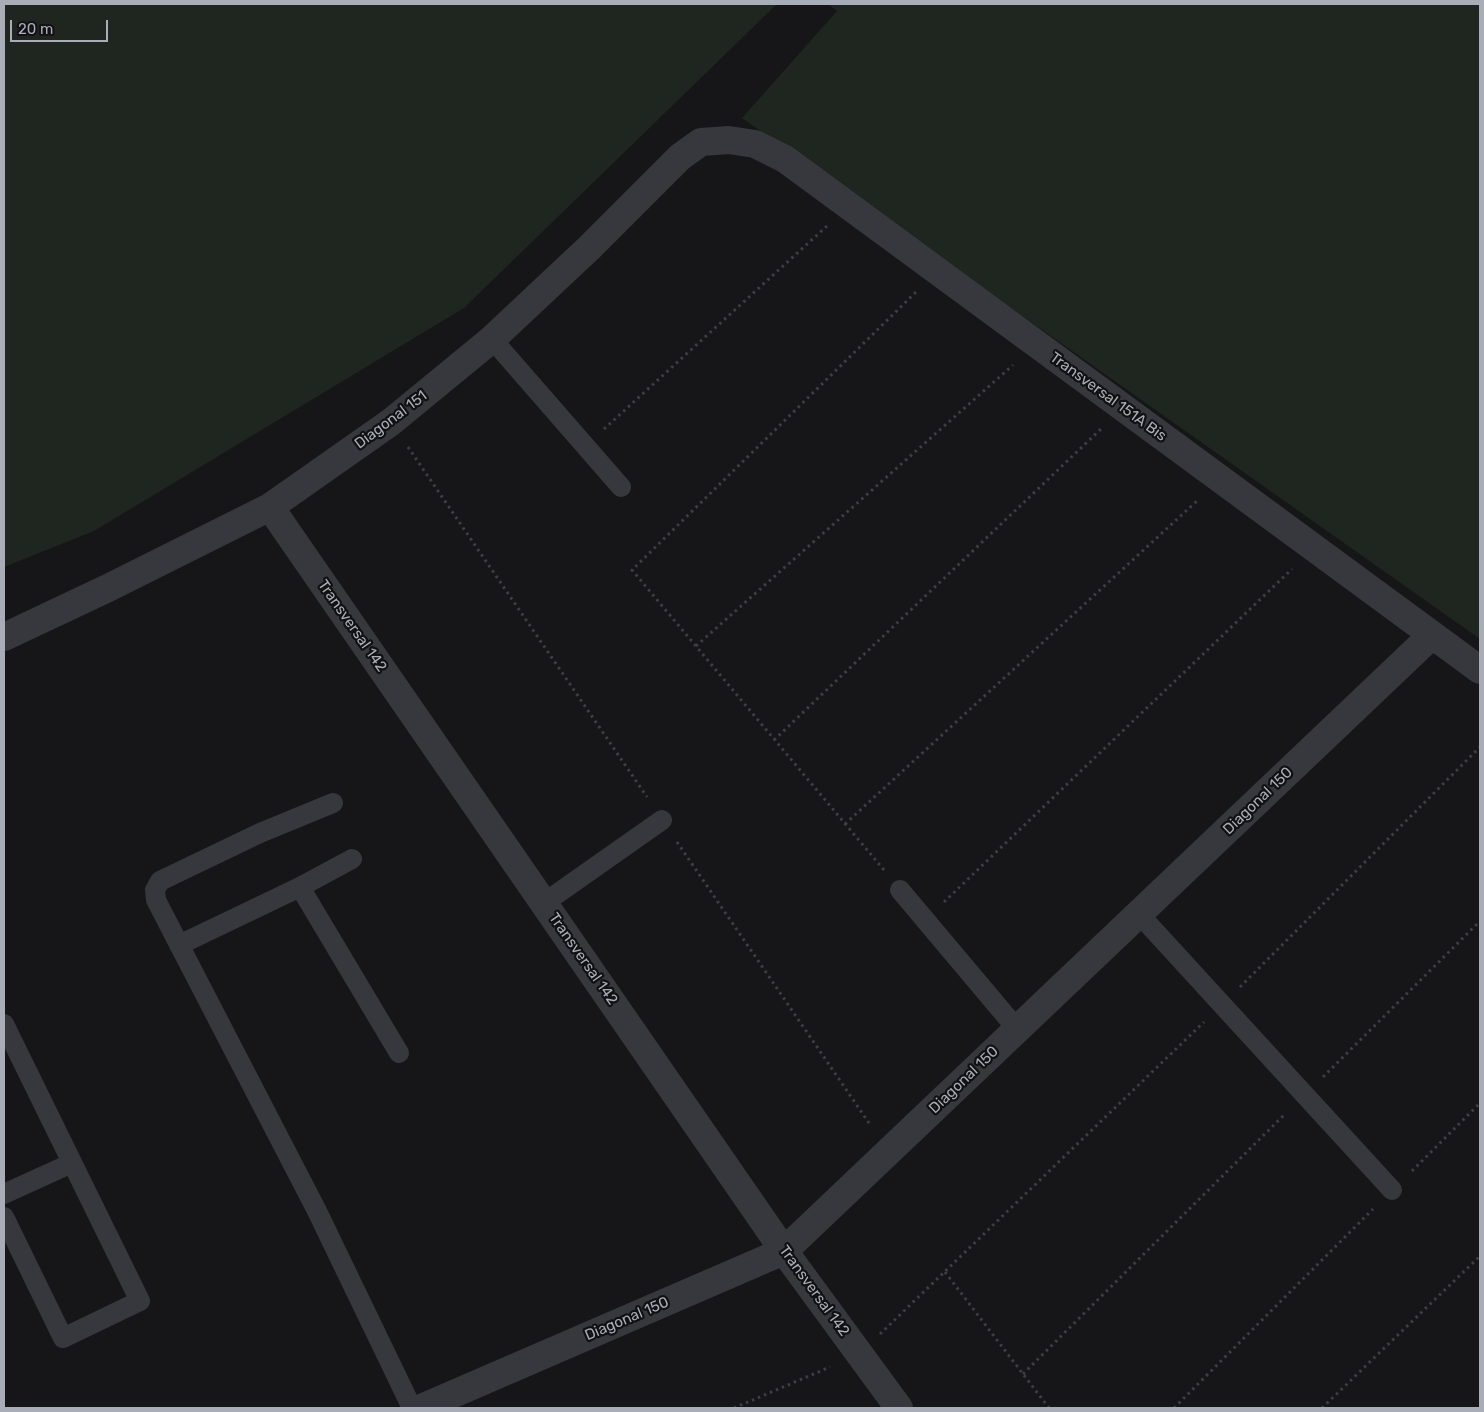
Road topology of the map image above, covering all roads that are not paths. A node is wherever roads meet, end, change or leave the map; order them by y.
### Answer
1 (729, 140) joint
2 (492, 339) junction
3 (621, 488) dead end
4 (270, 507) junction
5 (1432, 636) junction
6 (4, 637) edge
7 (1480, 670) edge
8 (333, 802) dead end
9 (662, 820) road end
10 (352, 859) dead end
11 (300, 887) junction
12 (900, 890) road end
13 (544, 903) junction
14 (1138, 914) junction
15 (179, 945) junction
16 (4, 1024) edge
17 (1017, 1029) junction
18 (399, 1053) dead end
19 (72, 1163) junction
20 (1392, 1190) road end
21 (4, 1194) edge
22 (4, 1217) edge
23 (784, 1251) junction
24 (412, 1408) edge
25 (421, 1408) edge
26 (899, 1408) edge

1 - 2 street, Diagonal 151
1 - 5 street, Transversal 151A Bis
2 - 3 lane
2 - 4 street, Diagonal 151
4 - 6 street, Diagonal 151
4 - 13 street, Transversal 142
5 - 7 street, Transversal 151A Bis
5 - 14 street, Diagonal 150
8 - 15 lane
9 - 13 lane
10 - 11 lane
11 - 15 lane
11 - 18 lane
12 - 17 lane
13 - 23 street, Transversal 142
14 - 17 street, Diagonal 150
14 - 20 lane
15 - 24 lane
16 - 19 lane
17 - 23 street, Diagonal 150
19 - 21 lane
19 - 22 lane
23 - 25 street, Diagonal 150
23 - 26 street, Transversal 142

